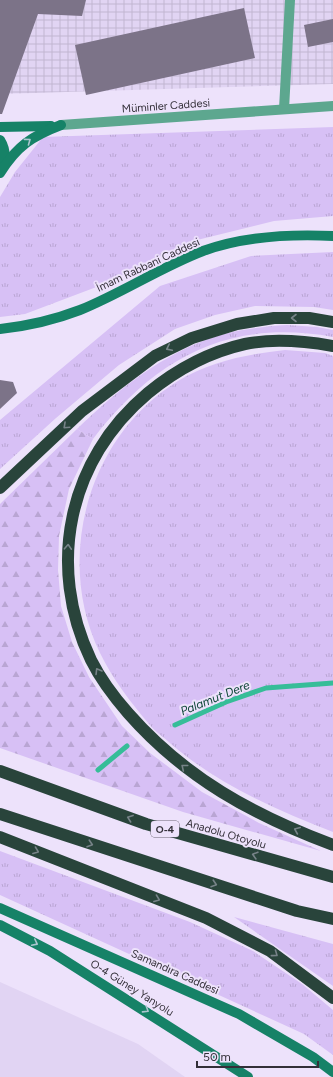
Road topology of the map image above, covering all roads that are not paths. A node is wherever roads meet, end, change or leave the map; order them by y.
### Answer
1 (290, 0) edge
2 (333, 106) edge
3 (284, 110) junction
4 (61, 125) junction
5 (0, 127) edge
6 (0, 140) edge
7 (2, 170) edge
8 (333, 236) edge
9 (333, 322) edge
10 (0, 329) edge
11 (333, 346) edge
12 (0, 488) edge
13 (0, 771) edge
14 (0, 814) edge
15 (0, 837) edge
16 (333, 846) edge
17 (333, 877) edge
18 (0, 908) edge
19 (333, 919) edge
20 (0, 926) edge
21 (333, 998) edge
22 (333, 1072) edge
23 (248, 1077) edge

1 - 3 street
2 - 3 street, Müminler Caddesi
3 - 4 street, Müminler Caddesi
4 - 5 main road, Müminler Caddesi
7 -> 4 main road
6 - 7 main road
8 - 10 main road, İmam Rabbani Caddesi
9 -> 12 highway
16 -> 11 highway
17 -> 13 highway, Anadolu Otoyolu / O-4
14 -> 19 highway
15 -> 21 highway
18 - 22 main road, Samandıra Caddesi
20 -> 23 main road, O-4 Güney Yanyolu

